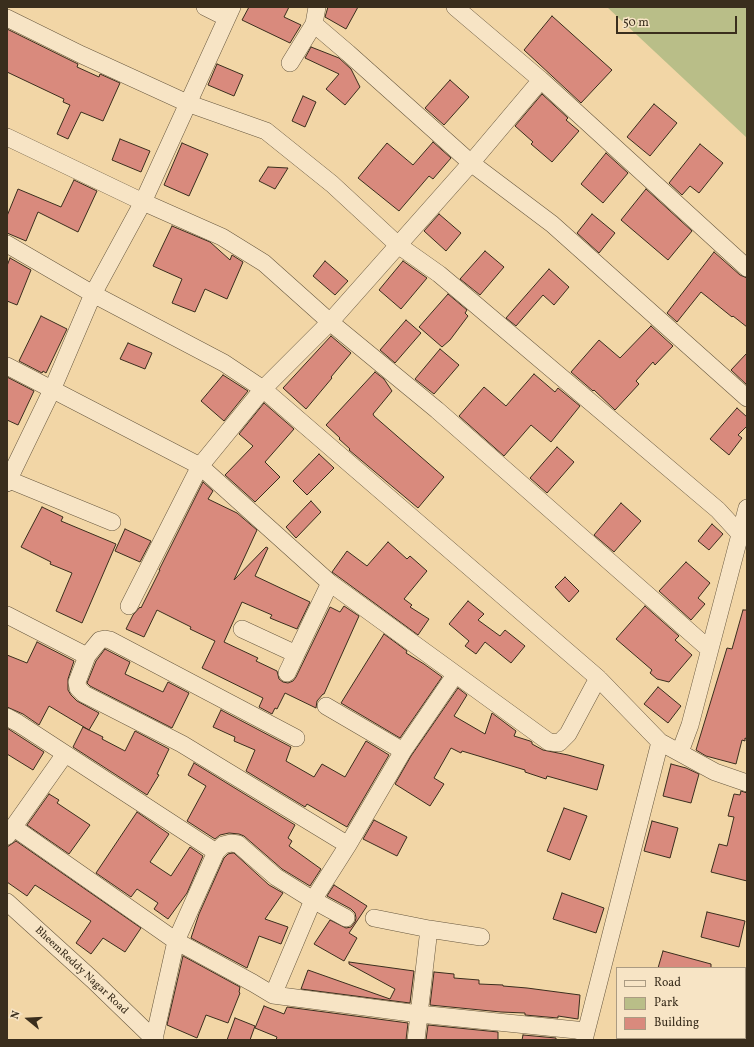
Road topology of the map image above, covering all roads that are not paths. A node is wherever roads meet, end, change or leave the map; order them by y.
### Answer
1 (205, 7) edge
2 (317, 7) edge
3 (455, 7) edge
4 (229, 12) edge
5 (7, 18) edge
6 (314, 24) junction
7 (290, 63) dead end
8 (541, 80) junction
9 (187, 103) junction
10 (7, 137) edge
11 (472, 163) junction
12 (143, 202) junction
13 (7, 244) edge
14 (398, 245) junction
15 (747, 268) edge
16 (93, 294) junction
17 (330, 322) junction
18 (7, 366) edge
19 (263, 388) junction
20 (52, 390) junction
21 (747, 398) edge
22 (200, 466) junction
23 (8, 480) edge
24 (747, 508) edge
25 (112, 522) dead end
26 (740, 534) junction
27 (330, 583) junction
28 (129, 606) dead end
29 (7, 615) edge
30 (242, 629) dead end
31 (709, 649) junction
32 (296, 654) junction
33 (87, 656) junction
34 (287, 673) dead end
35 (455, 674) junction
36 (598, 678) junction
37 (326, 706) dead end
38 (7, 717) edge
39 (296, 738) dead end
40 (660, 742) junction
41 (403, 751) junction
42 (680, 752) junction
43 (65, 754) junction
44 (747, 783) edge
45 (10, 832) edge
46 (348, 845) junction
47 (216, 852) junction
48 (313, 900) junction
49 (7, 902) edge
50 (346, 918) dead end
51 (374, 918) dead end
52 (429, 929) junction
53 (481, 937) dead end
54 (176, 941) junction
55 (273, 995) junction
56 (419, 1014) junction
57 (585, 1036) edge
58 (155, 1040) edge
59 (416, 1040) edge

1 - 4 street
2 - 6 street
3 - 8 street
4 - 9 street
5 - 9 street
6 - 7 street
6 - 11 street
8 - 11 street
8 - 15 street
9 - 12 street
9 - 14 street
10 - 12 street
11 - 14 street
11 - 21 street
12 - 16 street
12 - 17 street
13 - 16 street
14 - 17 street
14 - 26 street
16 - 19 street
16 - 20 street
17 - 19 street
17 - 31 street
18 - 20 street
19 - 22 street
19 - 36 street
20 - 22 street
20 - 23 street
22 - 27 street
22 - 28 street
23 - 25 street
24 - 26 street
26 - 31 street
27 - 32 street
27 - 35 street
29 - 33 street
30 - 32 street
31 - 42 street
32 - 34 street
33 - 39 street
33 - 46 street
35 - 36 street
35 - 41 street
36 - 40 street
37 - 41 street
38 - 43 street
40 - 42 street
40 - 57 street
41 - 46 street
42 - 44 street
43 - 45 street
43 - 47 street
45 - 54 street
46 - 48 street
47 - 48 street
47 - 54 street
48 - 50 street
48 - 55 street
49 - 58 street, BheemReddy Nagar Road
51 - 52 street
52 - 53 street
52 - 56 street
54 - 55 street
54 - 58 street
55 - 56 street
56 - 57 street
56 - 59 street

